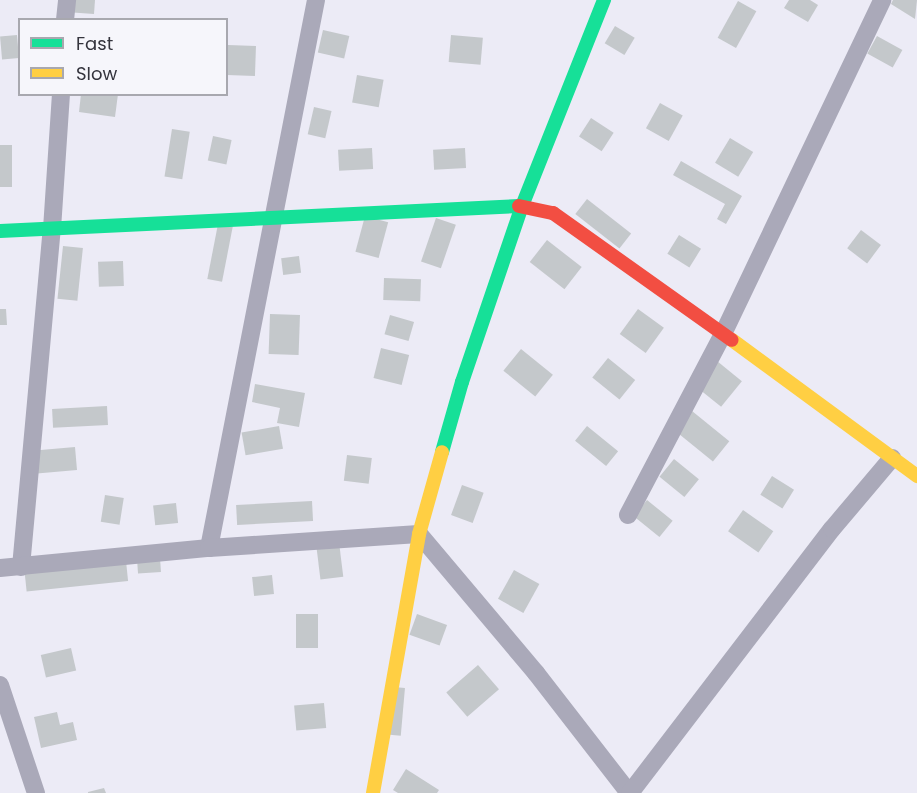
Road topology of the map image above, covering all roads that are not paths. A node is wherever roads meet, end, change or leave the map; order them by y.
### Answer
1 (67, 0) edge
2 (316, 0) edge
3 (604, 0) edge
4 (882, 0) edge
5 (65, 18) edge
6 (61, 96) edge
7 (522, 206) junction
8 (274, 217) junction
9 (52, 229) junction
10 (0, 231) edge
11 (723, 334) junction
12 (892, 458) junction
13 (917, 476) edge
14 (628, 515) dead end
15 (419, 534) junction
16 (209, 548) junction
17 (21, 567) junction
18 (0, 568) edge
19 (0, 685) edge
20 (36, 793) edge
21 (373, 793) edge
22 (630, 793) edge

1 - 5 street
2 - 8 street
3 - 7 street
4 - 11 street
6 - 9 street
7 - 8 street
7 - 11 street
7 - 15 street
8 - 9 street
8 - 16 street
9 - 10 street
9 - 17 street
11 - 12 street
11 - 14 street
12 - 13 street
12 - 22 street
15 - 16 street
15 - 21 street
15 - 22 street
16 - 17 street
17 - 18 street
19 - 20 street

